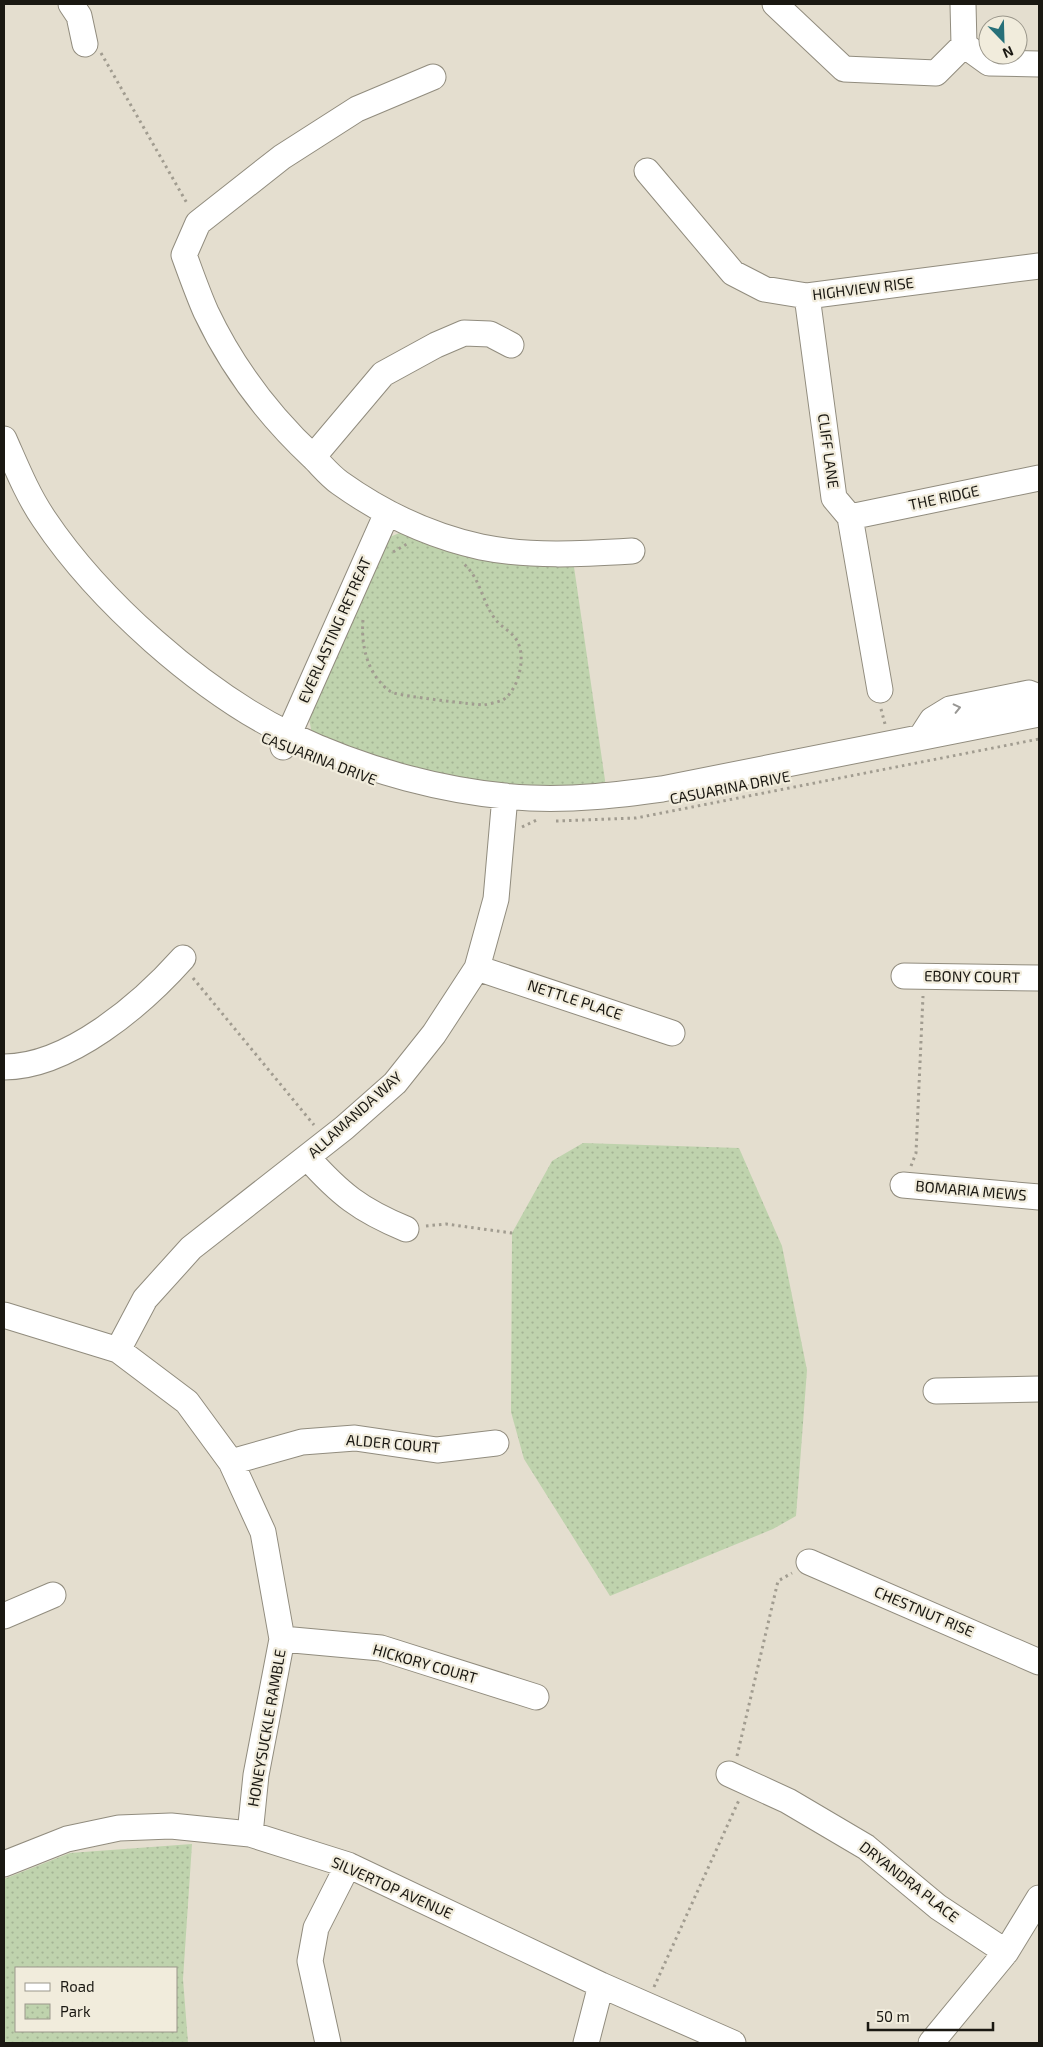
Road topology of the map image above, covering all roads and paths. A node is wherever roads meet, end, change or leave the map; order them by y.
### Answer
1 (71, 4) edge
2 (775, 4) edge
3 (963, 4) edge
4 (85, 44) joint
5 (964, 45) junction
6 (1039, 64) edge
7 (433, 77) dead end
8 (647, 171) dead end
9 (198, 223) junction
10 (1039, 266) edge
11 (807, 296) junction
12 (511, 345) dead end
13 (4, 440) edge
14 (313, 457) junction
15 (4, 474) edge
16 (1039, 478) edge
17 (387, 513) junction
18 (850, 517) junction
19 (417, 546) dead end
20 (632, 551) dead end
21 (370, 552) junction
22 (461, 562) dead end
23 (366, 613) dead end
24 (880, 690) dead end
25 (1039, 697) edge
26 (1039, 714) edge
27 (1039, 728) edge
28 (921, 737) junction
29 (286, 741) junction
30 (504, 802) junction
31 (183, 958) joint
32 (477, 968) junction
33 (914, 976) joint
34 (1039, 978) edge
35 (672, 1033) dead end
36 (4, 1067) edge
37 (328, 1141) junction
38 (308, 1157) junction
39 (903, 1185) joint
40 (1039, 1197) edge
41 (406, 1229) joint
42 (512, 1233) dead end
43 (4, 1315) edge
44 (118, 1350) junction
45 (1039, 1389) edge
46 (936, 1391) dead end
47 (496, 1442) dead end
48 (231, 1462) junction
49 (810, 1562) dead end
50 (53, 1595) dead end
51 (4, 1616) edge
52 (282, 1639) junction
53 (1039, 1662) edge
54 (536, 1697) dead end
55 (729, 1774) dead end
56 (250, 1834) junction
57 (4, 1864) edge
58 (348, 1865) junction
59 (1039, 1898) edge
60 (1006, 1952) junction
61 (601, 1985) junction
62 (328, 2043) edge
63 (586, 2043) edge
64 (733, 2043) edge
65 (931, 2043) edge

1 - 4 street
2 - 5 street
3 - 5 street
4 - 9 path
5 - 6 street
7 - 9 street
8 - 11 street, HIGHVIEW RISE
9 - 14 street
10 - 11 street, HIGHVIEW RISE
11 - 18 street, CLIFF LANE
12 - 14 street
13 - 29 street, CASUARINA DRIVE
14 - 17 street
15 - 29 street, CASUARINA DRIVE
16 - 18 street, THE RIDGE
17 - 20 street
17 - 21 street, EVERLASTING RETREAT
18 - 24 street
19 - 21 path
21 - 29 street, EVERLASTING RETREAT
22 - 23 path
28 -> 25 street
26 - 28 street, CASUARINA DRIVE
27 - 30 street, CASUARINA DRIVE
28 - 30 street, CASUARINA DRIVE
29 - 30 street, CASUARINA DRIVE
30 - 32 street, ALLAMANDA WAY
31 - 36 street
31 - 37 path
32 - 35 street, NETTLE PLACE
32 - 37 street, ALLAMANDA WAY
33 - 34 street, EBONY COURT
33 - 39 path
37 - 38 street, ALLAMANDA WAY
38 - 41 street
38 - 44 street, ALLAMANDA WAY
39 - 40 street, BOMARIA MEWS
41 - 42 path
43 - 44 street, HONEYSUCKLE RAMBLE
44 - 48 street, HONEYSUCKLE RAMBLE
45 - 46 street
47 - 48 street, ALDER COURT
48 - 52 street, HONEYSUCKLE RAMBLE
49 - 53 street, CHESTNUT RISE
50 - 51 street
52 - 54 street, HICKORY COURT
52 - 56 street, HONEYSUCKLE RAMBLE
55 - 60 street, DRYANDRA PLACE
56 - 57 street, SILVERTOP AVENUE
56 - 58 street, SILVERTOP AVENUE
58 - 61 street, SILVERTOP AVENUE
58 - 62 street
59 - 60 street
60 - 65 street
61 - 63 street
61 - 64 street, SILVERTOP AVENUE

